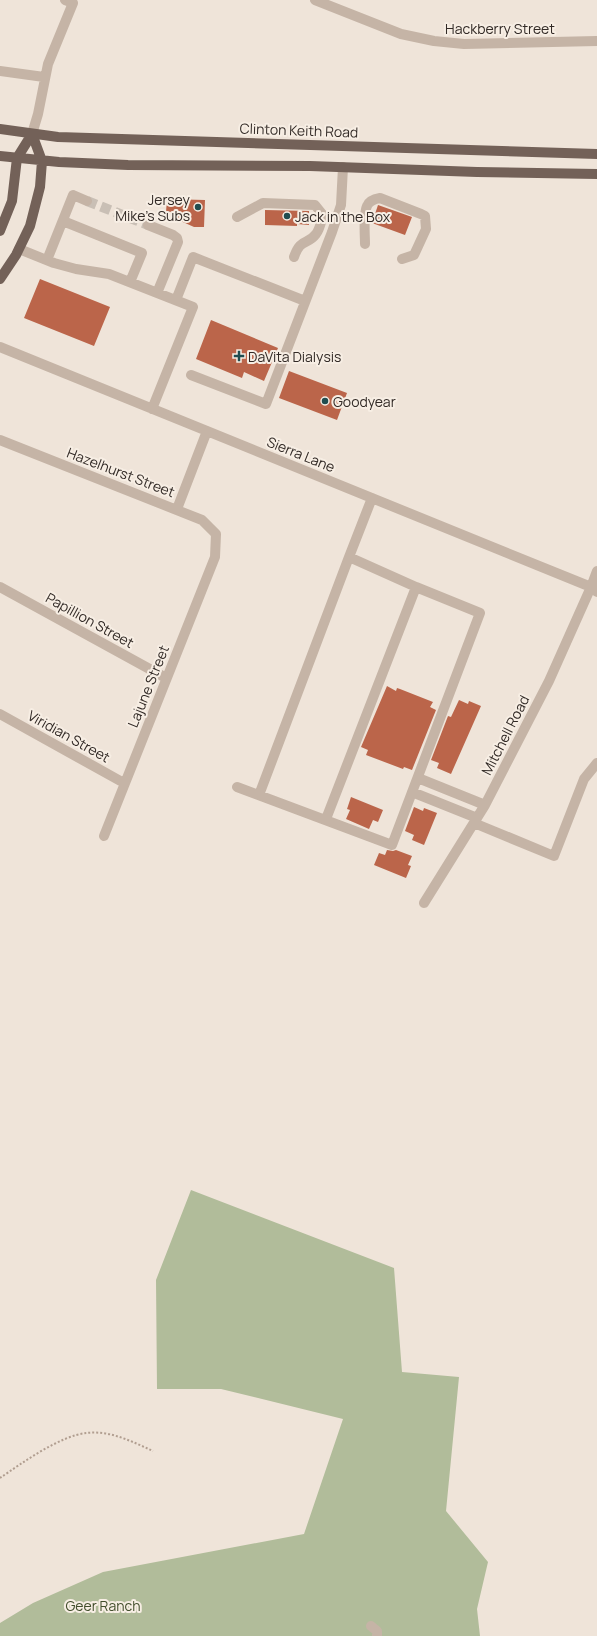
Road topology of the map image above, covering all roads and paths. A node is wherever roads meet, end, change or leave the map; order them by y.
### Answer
1 (64, 0) edge
2 (315, 0) edge
3 (326, 2) edge
4 (597, 41) edge
5 (0, 71) edge
6 (44, 77) junction
7 (0, 129) edge
8 (32, 134) junction
9 (597, 154) edge
10 (0, 156) edge
11 (17, 158) junction
12 (42, 161) junction
13 (342, 167) junction
14 (597, 174) edge
15 (87, 200) tunnel mouth
16 (237, 217) dead end
17 (63, 221) junction
18 (148, 225) tunnel mouth
19 (0, 231) edge
20 (365, 244) dead end
21 (19, 249) junction
22 (294, 257) dead end
23 (402, 259) dead end
24 (47, 260) junction
25 (0, 279) edge
26 (130, 282) junction
27 (157, 293) junction
28 (176, 300) junction
29 (305, 301) junction
30 (0, 347) edge
31 (192, 375) dead end
32 (152, 409) junction
33 (207, 431) junction
34 (0, 440) edge
35 (372, 498) junction
36 (177, 509) junction
37 (215, 546) joint
38 (349, 557) junction
39 (597, 571) edge
40 (0, 587) edge
41 (416, 587) junction
42 (595, 589) edge
43 (166, 678) junction
44 (0, 714) edge
45 (597, 763) edge
46 (418, 778) junction
47 (124, 783) junction
48 (238, 787) dead end
49 (412, 792) junction
50 (259, 795) junction
51 (485, 805) junction
52 (326, 819) junction
53 (475, 821) junction
54 (104, 836) dead end
55 (424, 903) dead end
56 (152, 1451) dead end
57 (0, 1478) edge
58 (371, 1626) dead end
59 (377, 1636) edge

1 - 6 street
2 - 3 street, Hackberry Street
3 - 4 street, Hackberry Street
5 - 6 street
6 - 8 street
7 - 8 main road, Clinton Keith Road
8 - 9 main road, Clinton Keith Road
8 - 11 main road
8 - 12 main road
10 - 11 main road
11 - 12 main road
11 - 19 main road
12 - 13 main road
12 - 21 main road
13 - 14 main road
13 - 29 street
15 - 17 street
16 - 22 street
17 - 24 street
17 - 26 street
18 - 27 street
20 - 23 street
21 - 24 street
21 - 25 main road
24 - 26 street
26 - 27 street
27 - 28 street
28 - 29 street
28 - 32 street
29 - 31 street
30 - 32 street, Sierra Lane
32 - 33 street, Sierra Lane
33 - 35 street, Sierra Lane
33 - 36 street
34 - 36 street, Hazelhurst Street
35 - 38 street
35 - 42 street, Sierra Lane
36 - 37 street, Hazelhurst Street
37 - 43 street, Lajune Street
38 - 41 street
38 - 50 street
39 - 42 street, Mitchell Road
40 - 43 street, Papillion Street
41 - 46 street
41 - 52 street
42 - 51 street, Mitchell Road
43 - 47 street, Lajune Street
44 - 47 street, Viridian Street
45 - 53 street
46 - 49 street
46 - 51 street
47 - 54 street, Lajune Street
48 - 50 street
49 - 52 street
49 - 53 street
50 - 52 street
51 - 53 street, Mitchell Road
53 - 55 street, Mitchell Road
56 - 57 path
58 - 59 street

